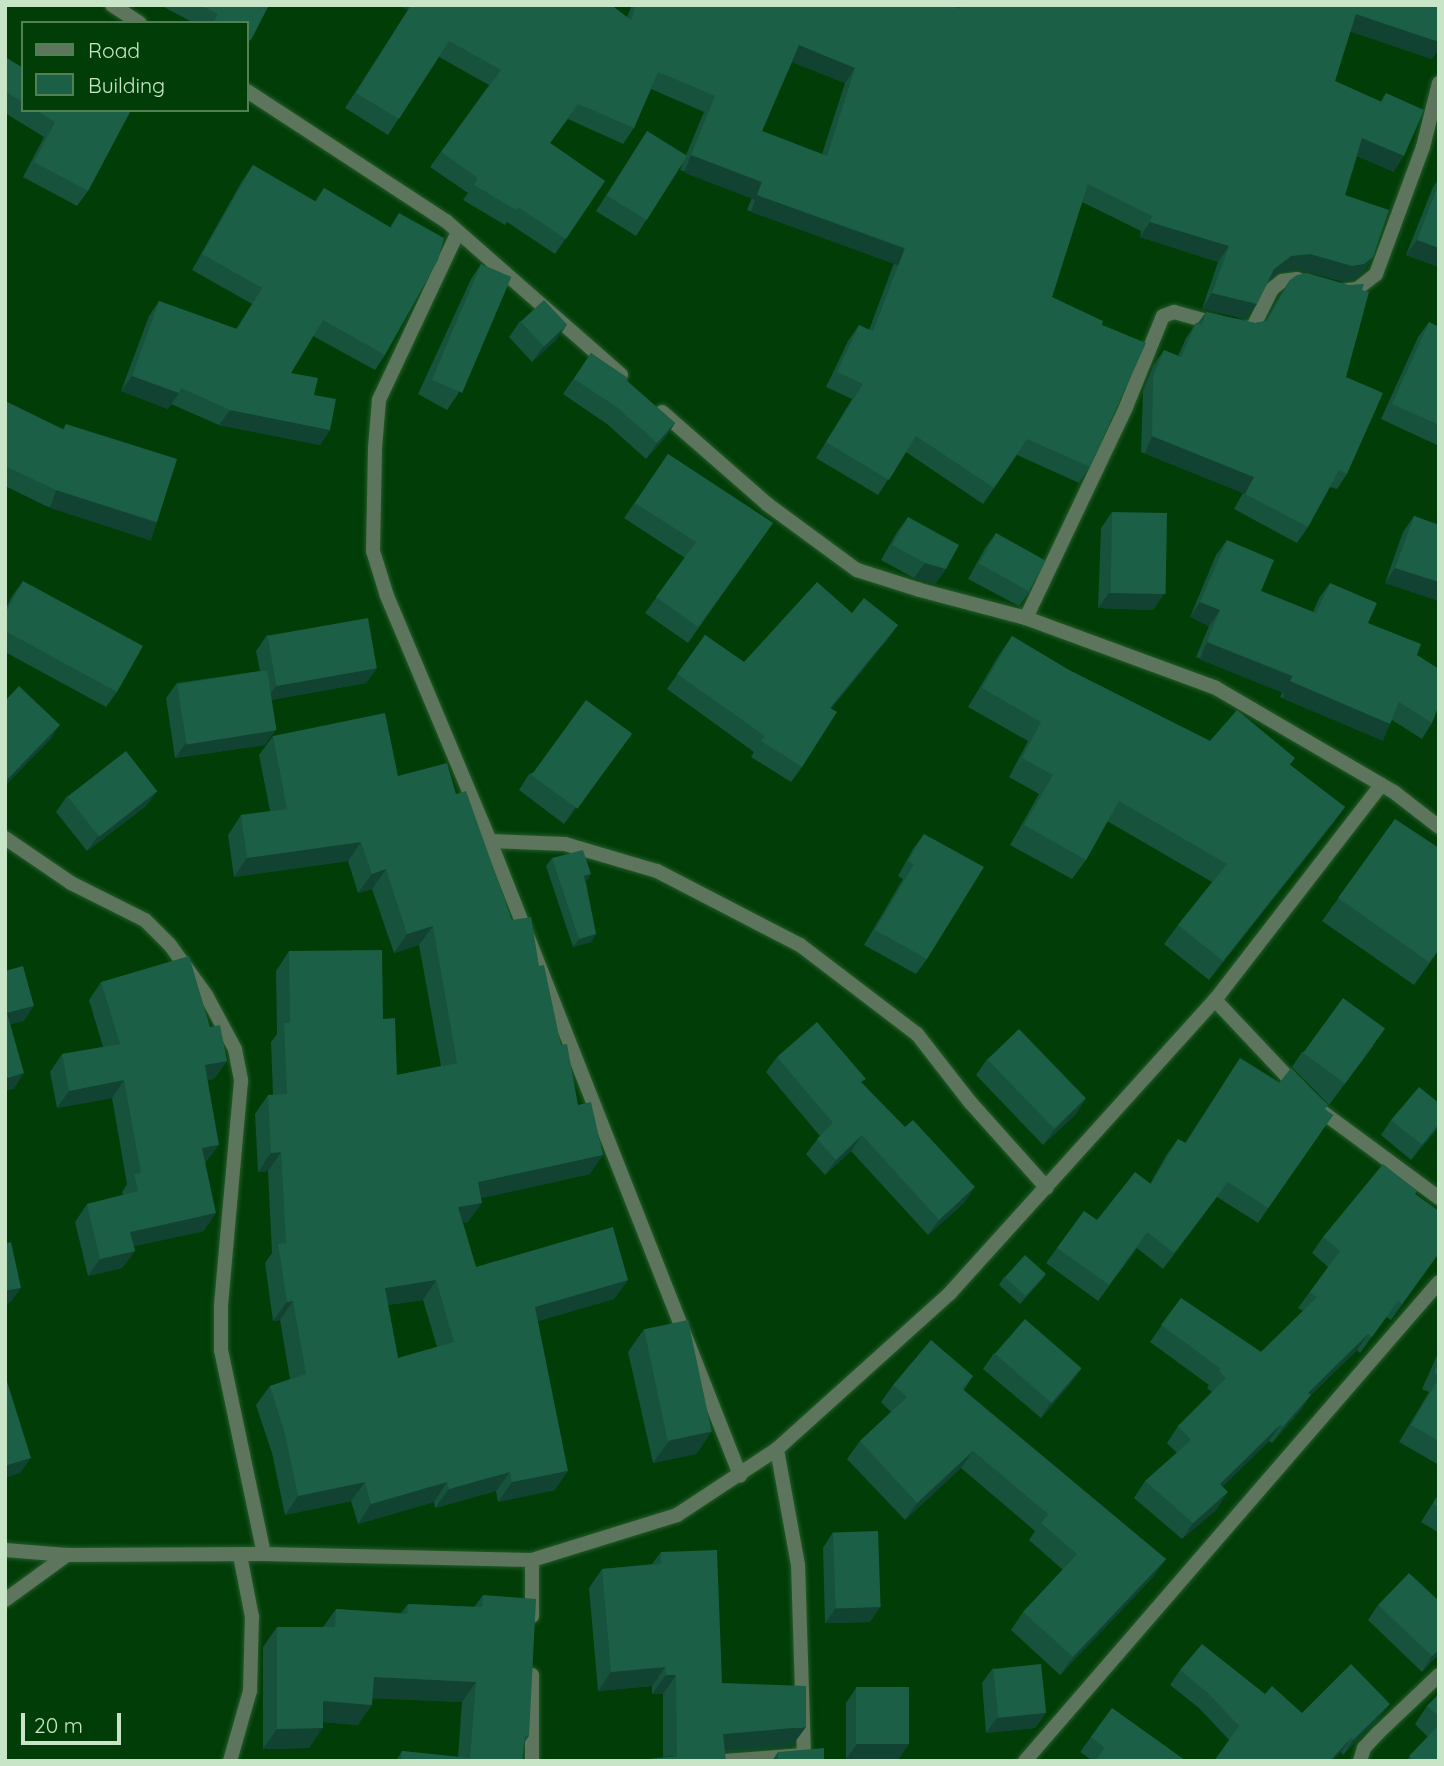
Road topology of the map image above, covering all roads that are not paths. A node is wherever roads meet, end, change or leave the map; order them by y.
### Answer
1 (112, 5) edge
2 (137, 21) edge
3 (1439, 83) edge
4 (248, 92) edge
5 (458, 232) junction
6 (633, 386) edge
7 (654, 404) edge
8 (1026, 618) junction
9 (1381, 785) junction
10 (1439, 827) edge
11 (5, 838) edge
12 (491, 841) junction
13 (1215, 1000) junction
14 (1047, 1188) junction
15 (1439, 1198) edge
16 (1439, 1282) edge
17 (777, 1449) junction
18 (740, 1475) junction
19 (5, 1550) edge
20 (264, 1554) junction
21 (66, 1555) junction
22 (240, 1555) junction
23 (532, 1560) junction
24 (5, 1600) edge
25 (532, 1627) edge
26 (532, 1654) edge
27 (1439, 1675) edge
28 (230, 1761) edge
29 (531, 1761) edge
30 (725, 1761) edge
31 (1025, 1761) edge
32 (1360, 1761) edge

1 - 2 street
3 - 8 street
4 - 5 street
5 - 6 street
5 - 12 street
7 - 8 street
8 - 9 street
9 - 10 street
9 - 13 street
11 - 20 street
12 - 14 street
12 - 18 street
13 - 14 street
13 - 15 street
14 - 17 street
16 - 31 street
17 - 18 street
17 - 30 street
18 - 23 street
19 - 21 street
20 - 22 street
20 - 23 street
21 - 22 street
21 - 24 street
22 - 28 street
23 - 25 street
26 - 29 street
27 - 32 street

